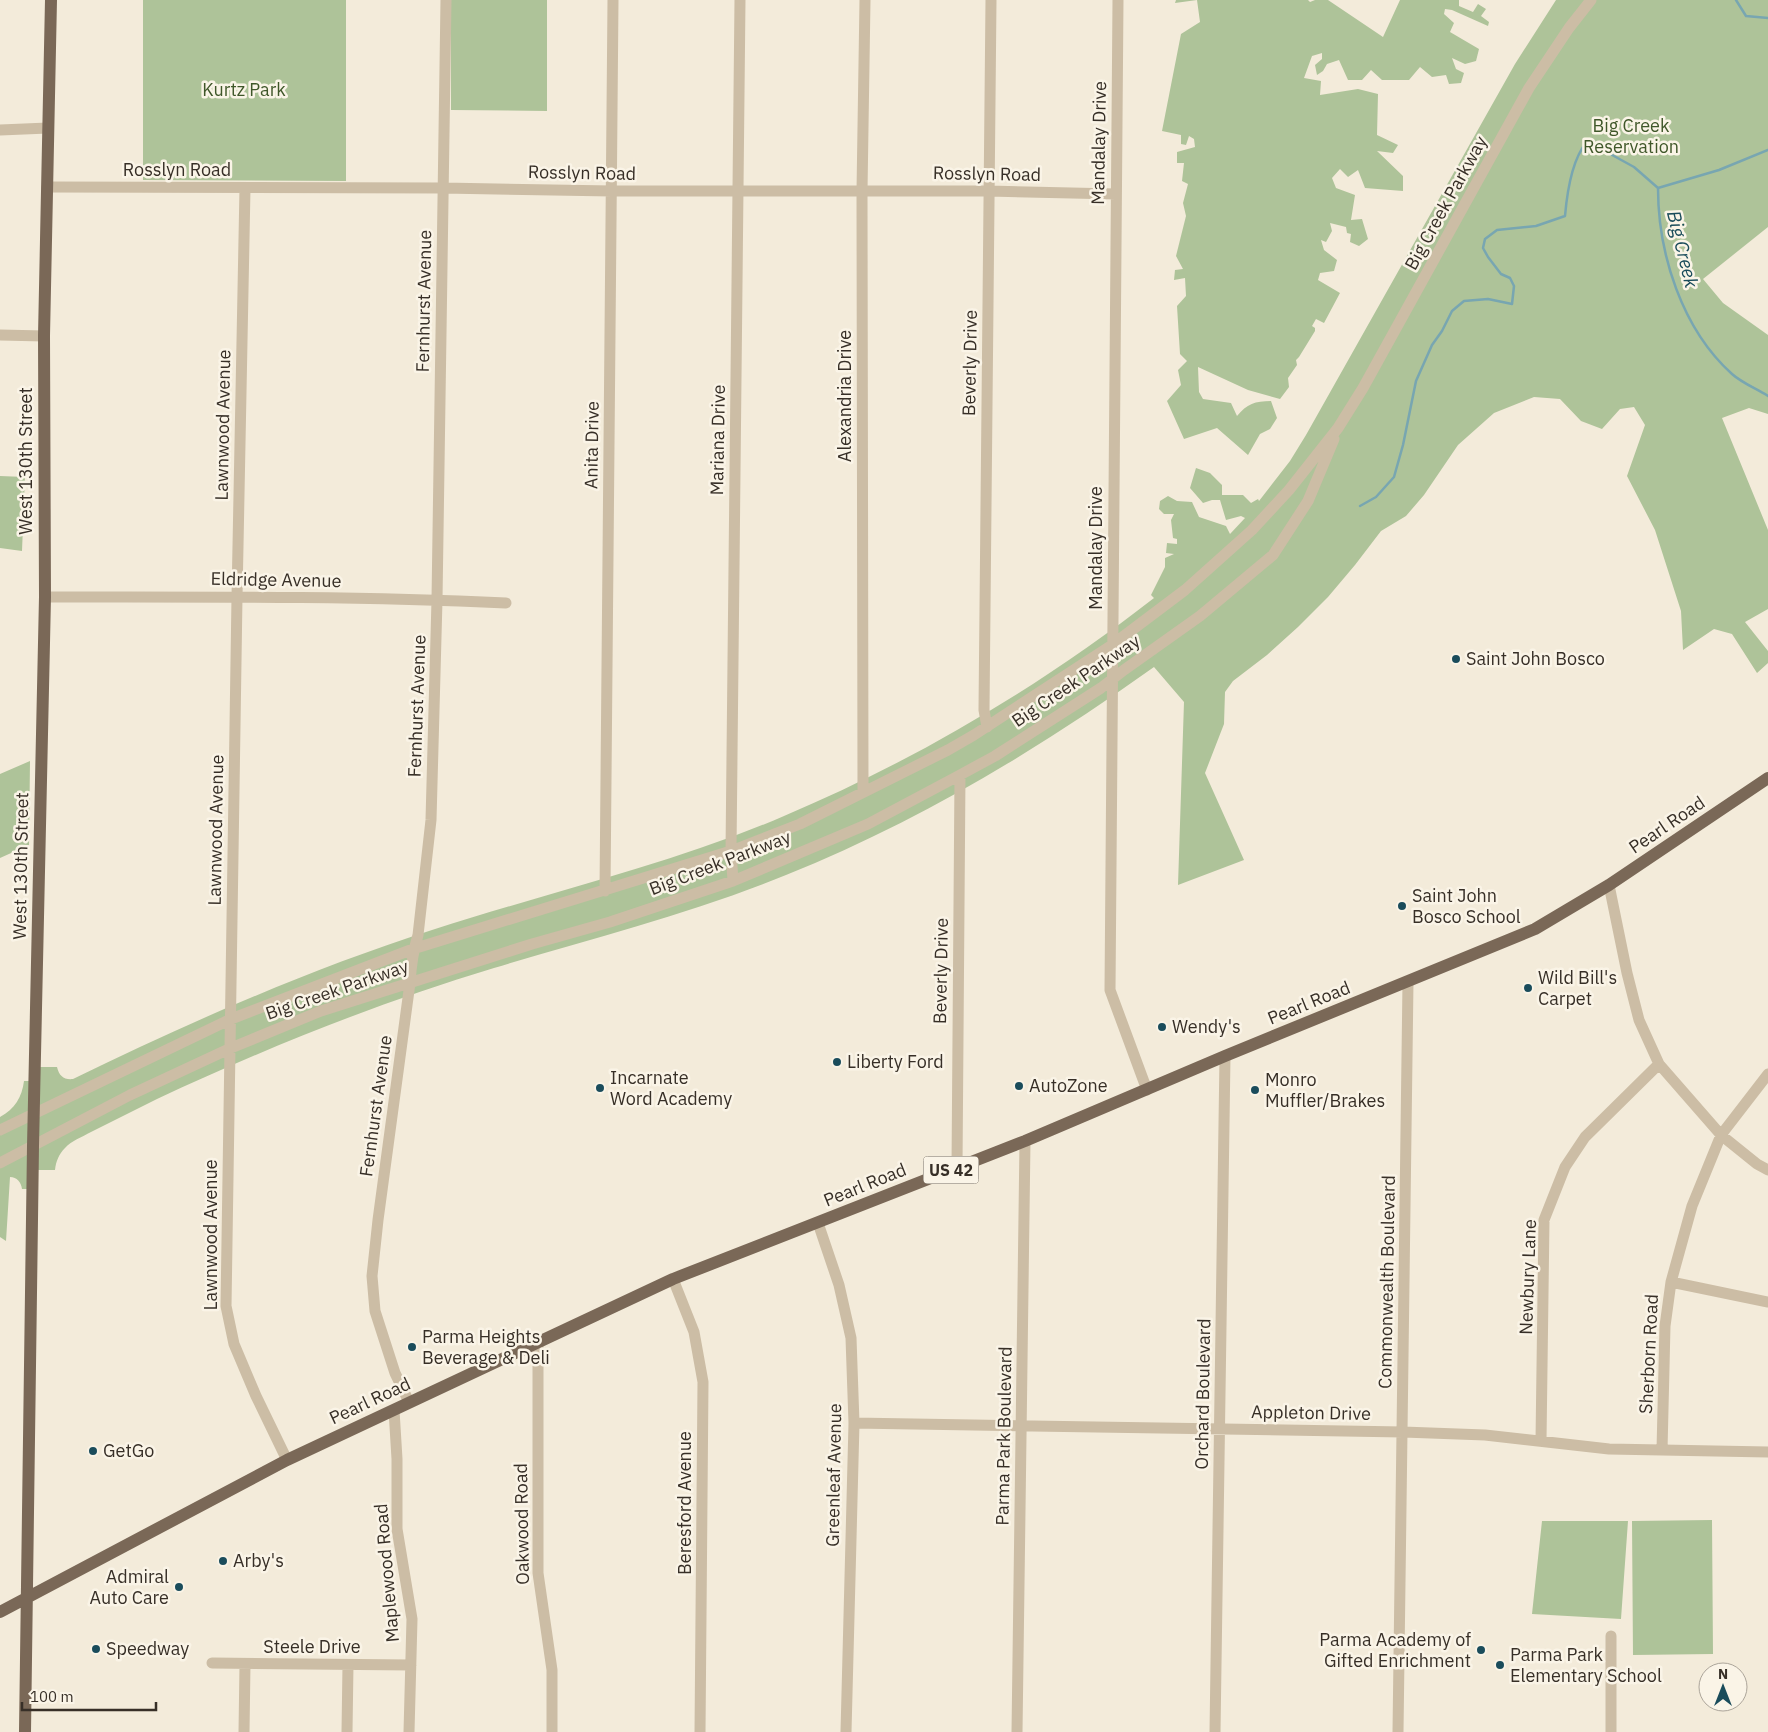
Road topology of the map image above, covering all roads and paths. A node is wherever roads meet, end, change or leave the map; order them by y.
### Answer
1 (51, 0) edge
2 (446, 0) edge
3 (613, 0) edge
4 (740, 0) edge
5 (865, 0) edge
6 (991, 0) edge
7 (1118, 0) edge
8 (1591, 0) edge
9 (48, 128) junction
10 (0, 130) edge
11 (47, 187) junction
12 (246, 188) junction
13 (443, 188) junction
14 (612, 191) junction
15 (738, 191) junction
16 (862, 191) junction
17 (989, 191) junction
18 (1116, 194) junction
19 (0, 336) edge
20 (44, 336) junction
21 (1338, 428) junction
22 (1289, 490) junction
23 (1308, 501) junction
24 (45, 597) junction
25 (237, 597) junction
26 (437, 600) junction
27 (506, 603) dead end
28 (1112, 645) junction
29 (1112, 680) junction
30 (988, 727) junction
31 (960, 775) junction
32 (1768, 778) edge
33 (863, 792) junction
34 (731, 851) junction
35 (733, 881) junction
36 (1609, 885) junction
37 (606, 891) junction
38 (413, 949) junction
39 (410, 982) junction
40 (1408, 982) junction
41 (232, 1018) junction
42 (231, 1048) junction
43 (1226, 1056) junction
44 (1659, 1064) junction
45 (1768, 1074) edge
46 (1147, 1090) junction
47 (34, 1113) junction
48 (0, 1130) edge
49 (1721, 1135) junction
50 (1025, 1141) junction
51 (33, 1146) junction
52 (0, 1163) edge
53 (957, 1167) junction
54 (1768, 1170) edge
55 (818, 1223) junction
56 (674, 1279) junction
57 (1671, 1282) junction
58 (1768, 1302) edge
59 (538, 1344) junction
60 (409, 1402) junction
61 (394, 1410) junction
62 (854, 1423) junction
63 (1022, 1426) junction
64 (1220, 1429) junction
65 (1402, 1432) junction
66 (1541, 1441) junction
67 (1662, 1450) junction
68 (1768, 1452) edge
69 (287, 1460) junction
70 (27, 1597) junction
71 (0, 1612) edge
72 (1611, 1636) dead end
73 (212, 1663) dead end
74 (245, 1664) junction
75 (348, 1665) junction
76 (411, 1665) junction
77 (25, 1732) edge
78 (244, 1732) edge
79 (347, 1732) edge
80 (410, 1732) edge
81 (552, 1732) edge
82 (700, 1732) edge
83 (846, 1732) edge
84 (1017, 1732) edge
85 (1215, 1732) edge
86 (1398, 1732) edge
87 (1611, 1732) edge

1 - 9 main road, West 130th Street
2 - 13 street, Fernhurst Avenue
3 - 14 street, Anita Drive
4 - 15 street, Mariana Drive
5 - 16 street, Alexandria Drive
6 - 17 street, Beverly Drive
7 - 18 street, Mandalay Drive
8 - 21 street, Big Creek Parkway
9 - 10 street
9 - 11 main road, West 130th Street
11 - 12 street, Rosslyn Road
11 - 20 main road, West 130th Street
12 - 13 street, Rosslyn Road
12 - 25 street, Lawnwood Avenue
13 - 14 street, Rosslyn Road
13 - 26 street, Fernhurst Avenue
14 - 15 street, Rosslyn Road
14 - 37 street, Anita Drive
15 - 16 street, Rosslyn Road
15 - 34 street, Mariana Drive
16 - 17 street, Rosslyn Road
16 - 33 street, Alexandria Drive
17 - 18 street, Rosslyn Road
17 - 30 street, Beverly Drive
18 - 28 street, Mandalay Drive
19 - 20 street
20 - 24 main road, West 130th Street
21 - 22 street, Big Creek Parkway
21 - 23 street, Big Creek Parkway
22 - 23 street
22 - 28 street, Big Creek Parkway
23 - 29 street, Big Creek Parkway
24 - 25 street, Eldridge Avenue
24 - 47 main road, West 130th Street
25 - 26 street, Eldridge Avenue
25 - 41 street, Lawnwood Avenue
26 - 27 street, Eldridge Avenue
26 - 38 street, Fernhurst Avenue
28 - 29 street, Mandalay Drive
28 - 30 street, Big Creek Parkway
29 - 31 street, Big Creek Parkway
29 - 46 street, Mandalay Drive
30 - 33 street, Big Creek Parkway
31 - 35 street, Big Creek Parkway
31 - 53 street, Beverly Drive
32 - 36 main road, Pearl Road / US 42
33 - 34 street, Big Creek Parkway
34 - 35 street, Mariana Drive
34 - 37 street, Big Creek Parkway
35 - 39 street, Big Creek Parkway
36 - 40 main road, Pearl Road / US 42
36 - 44 street
37 - 38 street, Big Creek Parkway
38 - 39 street, Fernhurst Avenue
38 - 41 street, Big Creek Parkway
39 - 42 street, Big Creek Parkway
39 - 60 street, Fernhurst Avenue
40 - 43 main road, Pearl Road / US 42
40 - 65 street, Commonwealth Boulevard
41 - 42 street, Lawnwood Avenue
41 - 47 street, Big Creek Parkway
42 - 51 street, Big Creek Parkway
42 - 69 street, Lawnwood Avenue
43 - 46 main road, Pearl Road / US 42
43 - 64 street, Orchard Boulevard
44 - 49 street
44 - 66 street, Newbury Lane
45 - 49 street, Sherborn Road
46 - 50 main road, Pearl Road / US 42
47 - 48 street, Big Creek Parkway
47 - 51 main road, West 130th Street
49 - 54 street
49 - 57 street, Sherborn Road
50 - 53 main road, Pearl Road / US 42
50 - 63 street, Parma Park Boulevard
51 - 52 street, Big Creek Parkway
51 - 70 main road, West 130th Street
53 - 55 main road, Pearl Road / US 42
55 - 56 main road, Pearl Road / US 42
55 - 62 street, Greenleaf Avenue
56 - 59 main road, Pearl Road / US 42
56 - 82 street, Beresford Avenue
57 - 58 street
57 - 67 street, Sherborn Road
59 - 60 main road, Pearl Road / US 42
59 - 81 street, Oakwood Road
60 - 61 main road, Pearl Road / US 42
61 - 69 main road, Pearl Road / US 42
61 - 76 street, Maplewood Road
62 - 63 street, Appleton Drive
62 - 83 street, Greenleaf Avenue
63 - 64 street, Appleton Drive
63 - 84 street, Parma Park Boulevard
64 - 65 street, Appleton Drive
64 - 85 street, Orchard Boulevard
65 - 66 street, Appleton Drive
65 - 86 street, Commonwealth Boulevard
66 - 67 street, Appleton Drive
67 - 68 street, Appleton Drive
69 - 70 main road, Pearl Road / US 42
70 - 71 main road, Pearl Road / US 42
70 - 77 main road, West 130th Street
72 - 87 street
73 - 74 street, Steele Drive
74 - 75 street, Steele Drive
74 - 78 street
75 - 76 street, Steele Drive
75 - 79 street
76 - 80 street, Maplewood Road

